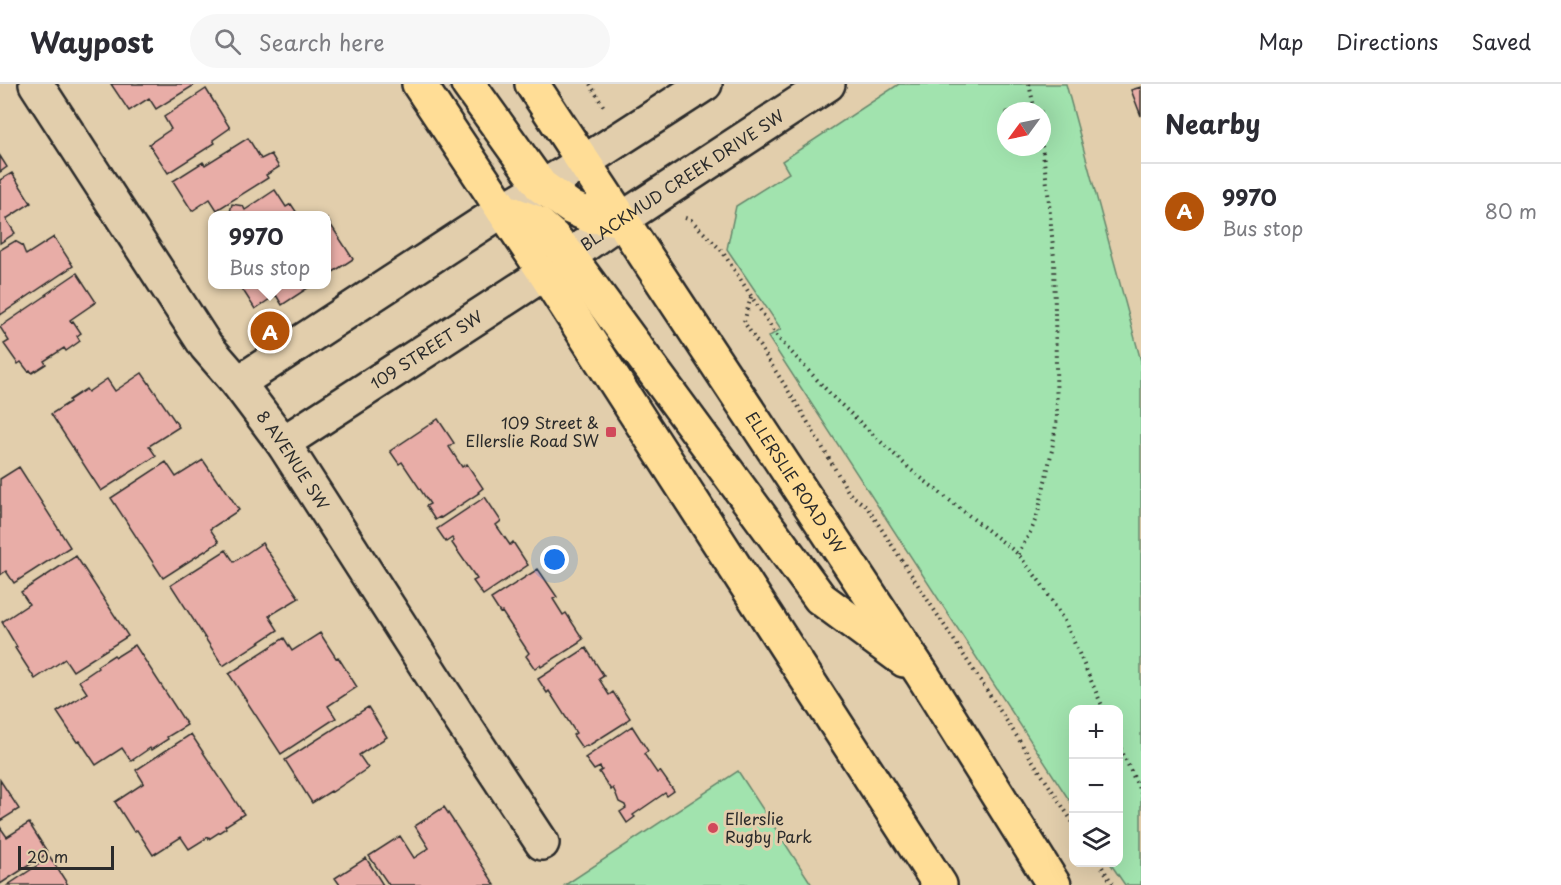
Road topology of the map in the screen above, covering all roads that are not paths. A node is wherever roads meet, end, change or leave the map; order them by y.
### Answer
1 (36, 84) edge
2 (419, 84) edge
3 (468, 84) edge
4 (532, 84) edge
5 (705, 84) edge
6 (828, 84) edge
7 (584, 162) junction
8 (541, 186) junction
9 (503, 210) junction
10 (622, 219) junction
11 (557, 265) junction
12 (238, 384) junction
13 (283, 443) junction
14 (922, 674) junction
15 (542, 843) dead end
16 (940, 885) edge
17 (1054, 885) edge

1 - 12 street, 8 AVENUE SW
2 - 9 main road
3 - 8 main road
4 - 7 main road, ELLERSLIE ROAD SW
5 - 7 street
6 - 10 street, BLACKMUD CREEK DRIVE SW
7 - 8 street
7 - 10 main road, ELLERSLIE ROAD SW
8 - 9 street
8 - 10 main road
9 - 11 main road
9 - 12 street
10 - 11 street, BLACKMUD CREEK DRIVE SW
10 - 14 main road, ELLERSLIE ROAD SW
11 - 13 street, 109 STREET SW
11 - 14 main road
11 - 16 main road
12 - 13 street, 8 AVENUE SW
13 - 15 street, 8 AVENUE SW
14 - 17 main road, ELLERSLIE ROAD SW

